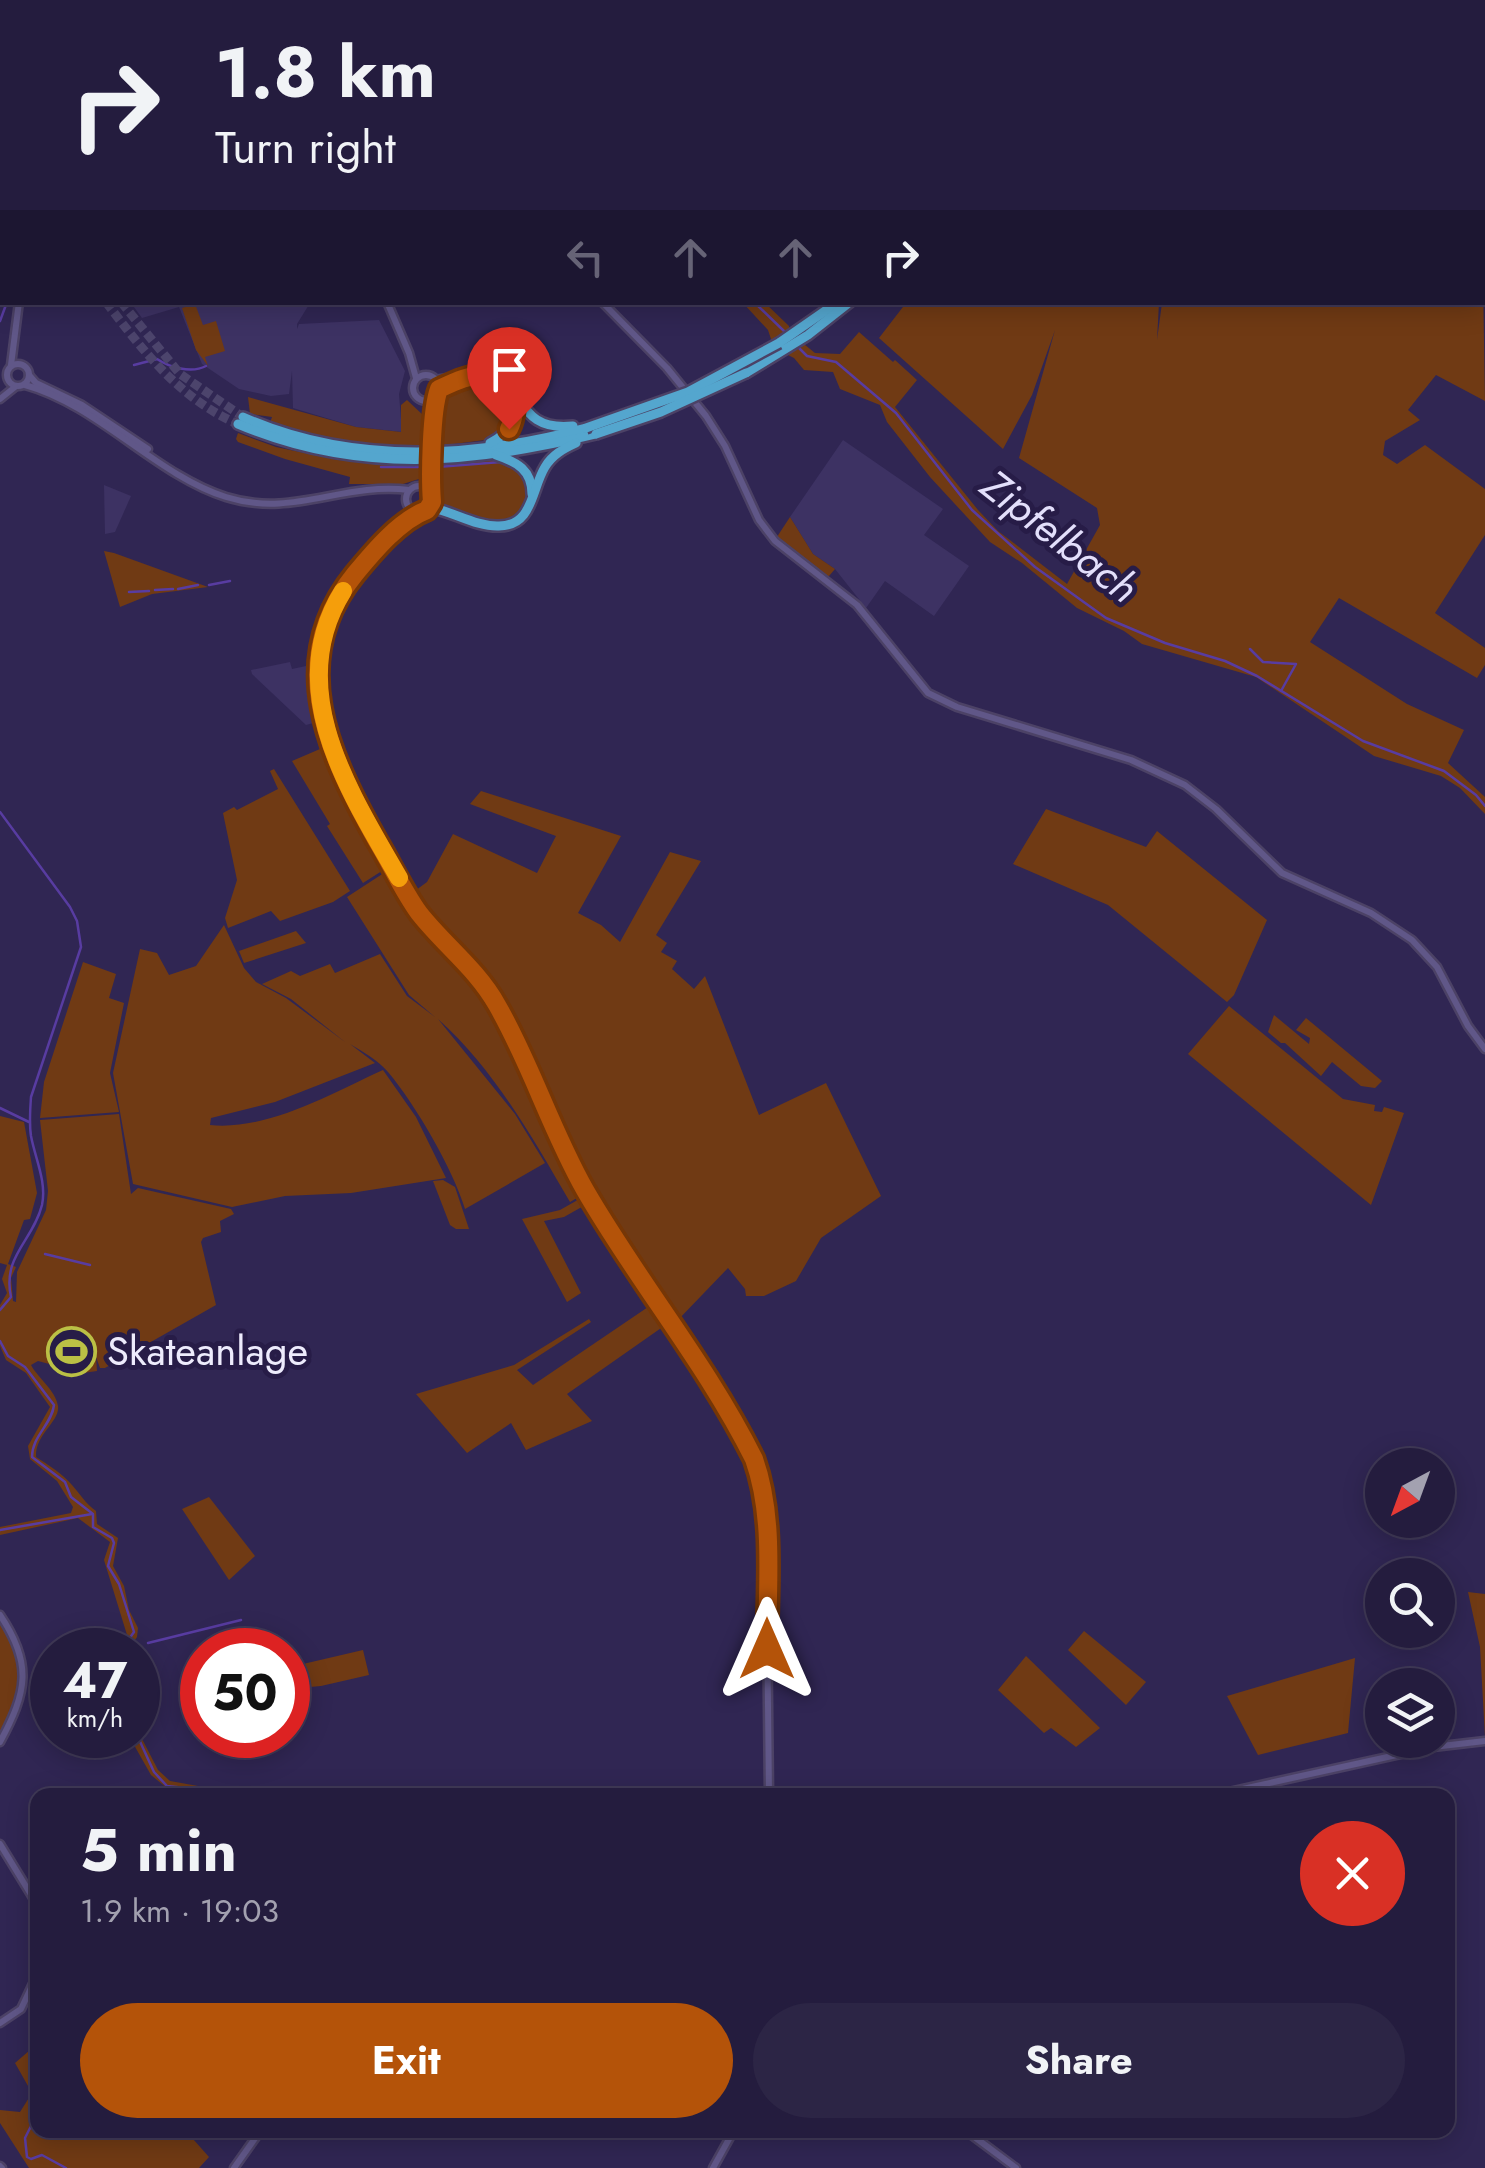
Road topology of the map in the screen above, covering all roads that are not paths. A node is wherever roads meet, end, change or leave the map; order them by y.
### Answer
1 (18, 305) edge
2 (388, 305) edge
3 (605, 305) edge
4 (834, 305) edge
5 (846, 305) edge
6 (16, 344) junction
7 (22, 364) junction
8 (11, 366) junction
9 (30, 375) junction
10 (420, 377) junction
11 (7, 378) junction
12 (438, 385) junction
13 (20, 386) junction
14 (514, 395) junction
15 (0, 398) edge
16 (428, 400) junction
17 (590, 434) junction
18 (484, 447) junction
19 (493, 454) junction
20 (177, 472) junction
21 (377, 488) junction
22 (408, 490) junction
23 (427, 496) junction
24 (533, 497) junction
25 (405, 499) junction
26 (413, 510) junction
27 (1485, 1049) edge
28 (0, 1615) edge
29 (1485, 1741) edge
30 (0, 1742) edge
31 (769, 1788) edge
32 (1247, 1788) edge
33 (0, 1844) edge
34 (30, 1893) edge
35 (30, 1990) edge
36 (0, 2023) edge
37 (255, 2138) edge
38 (730, 2138) edge
39 (976, 2138) edge
40 (234, 2168) edge
41 (713, 2168) edge
42 (1016, 2168) edge

1 - 6 main road
2 - 10 main road
3 - 27 main road
4 - 17 highway, bridge
5 - 17 highway, bridge
6 - 7 main road
6 - 8 main road
7 - 8 main road
7 - 9 main road
8 - 11 main road
9 - 13 main road
9 - 20 main road
10 - 12 main road
10 - 16 main road
11 - 13 main road
11 - 15 main road
12 - 14 highway
12 - 16 main road
13 - 15 main road
13 - 20 main road
14 - 17 highway
14 - 18 highway
16 - 23 main road, bridge
17 - 18 highway
17 - 19 highway
17 - 24 highway
18 - 19 highway
19 - 24 highway
20 - 21 main road
21 - 22 main road
21 - 25 main road
22 - 23 main road
22 - 25 main road
23 - 24 highway
23 - 26 main road
25 - 26 main road
26 - 31 main road
28 - 30 main road
29 - 32 main road
33 - 34 main road
35 - 36 main road
37 - 40 main road
38 - 41 main road
39 - 42 main road

